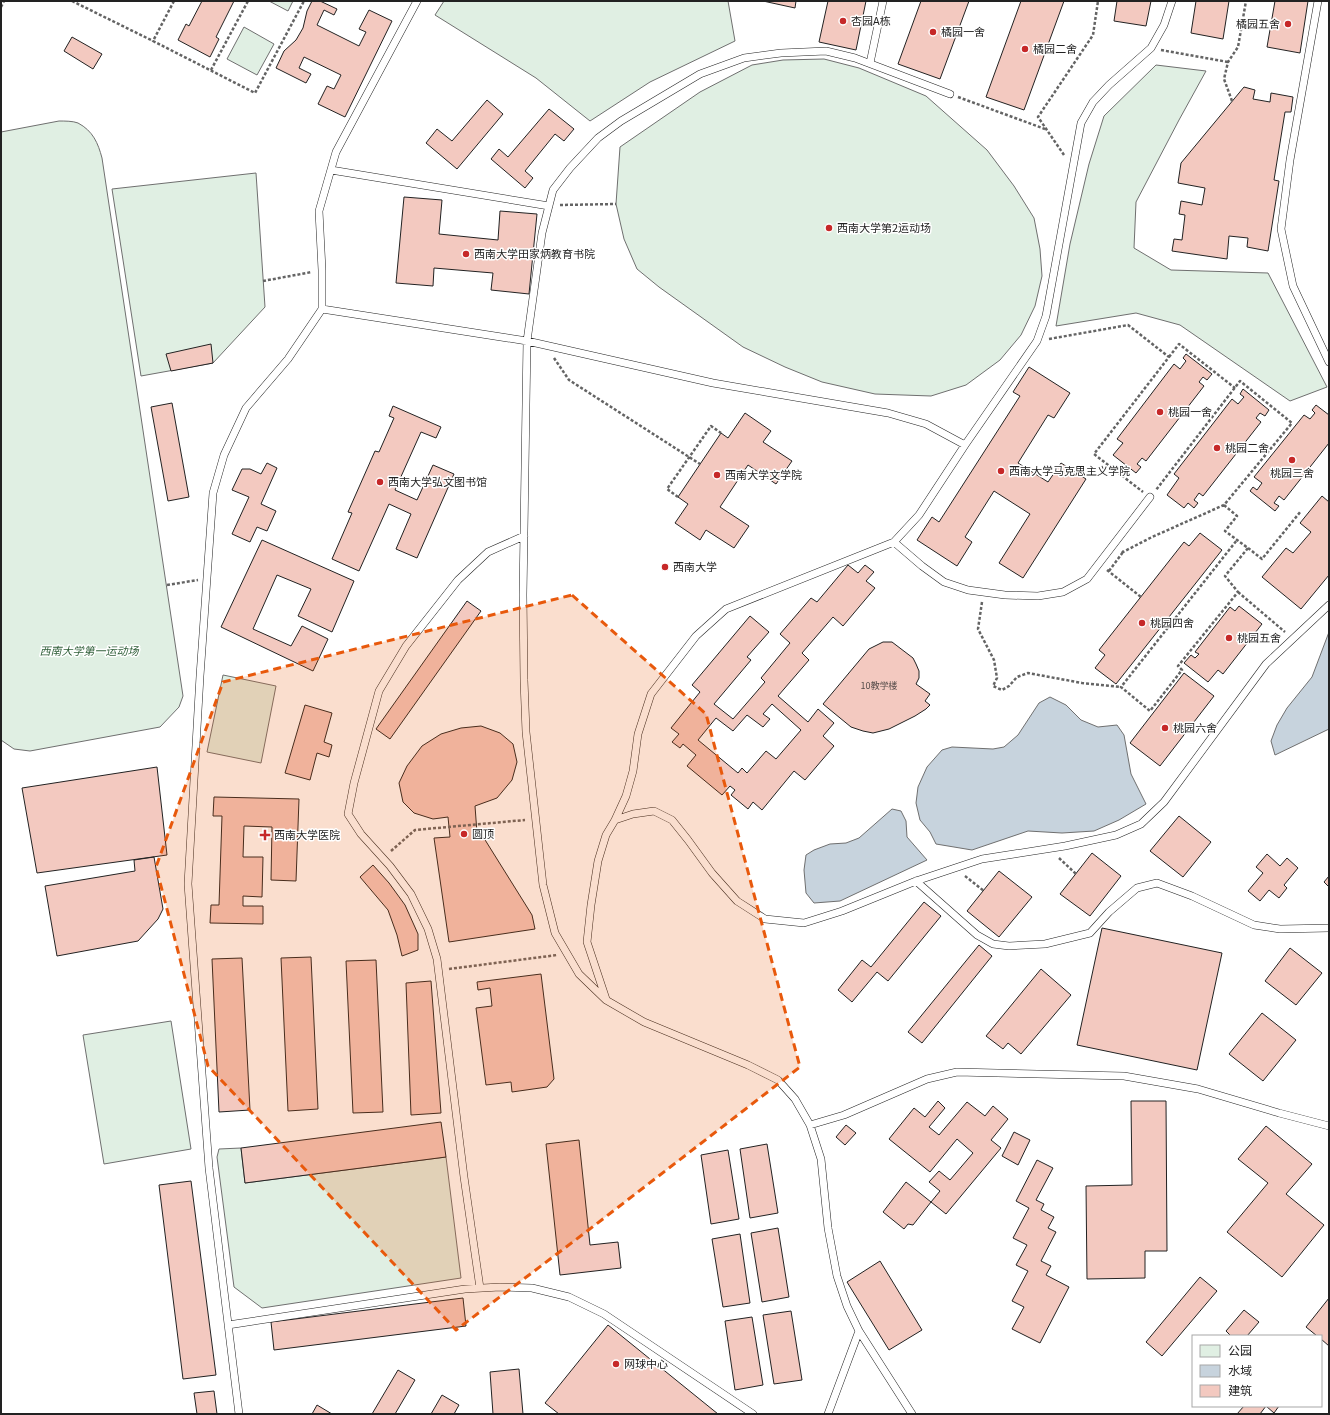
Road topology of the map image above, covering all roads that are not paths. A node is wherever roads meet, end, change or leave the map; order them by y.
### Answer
1 (417, 1) edge
2 (883, 1) edge
3 (1172, 1) edge
4 (1318, 1) edge
5 (870, 63) junction
6 (950, 94) road end
7 (331, 170) junction
8 (549, 206) junction
9 (322, 308) junction
10 (527, 341) junction
11 (1329, 362) edge
12 (965, 445) junction
13 (1150, 497) road end
14 (524, 536) junction
15 (894, 542) junction
16 (1329, 605) edge
17 (615, 820) junction
18 (916, 881) junction
19 (1329, 928) edge
20 (606, 1000) junction
21 (810, 1125) junction
22 (1329, 1126) edge
23 (480, 1288) junction
24 (228, 1325) junction
25 (859, 1330) junction
26 (239, 1414) edge
27 (753, 1414) edge
28 (828, 1414) edge
29 (912, 1414) edge

1 - 7 lane
2 - 5 lane
3 - 12 lane
4 - 11 lane
5 - 6 lane
5 - 8 lane
7 - 8 lane
7 - 9 lane
8 - 10 lane
9 - 10 lane
9 - 24 lane
10 - 12 lane
10 - 14 lane
12 - 15 lane
13 - 15 lane
14 - 20 lane
14 - 23 lane
15 - 17 lane
16 - 18 lane
17 - 18 lane
17 - 20 lane
18 - 19 lane
20 - 21 lane
21 - 22 lane
21 - 25 lane
23 - 24 lane
23 - 27 lane
24 - 26 lane
25 - 28 lane
25 - 29 lane

